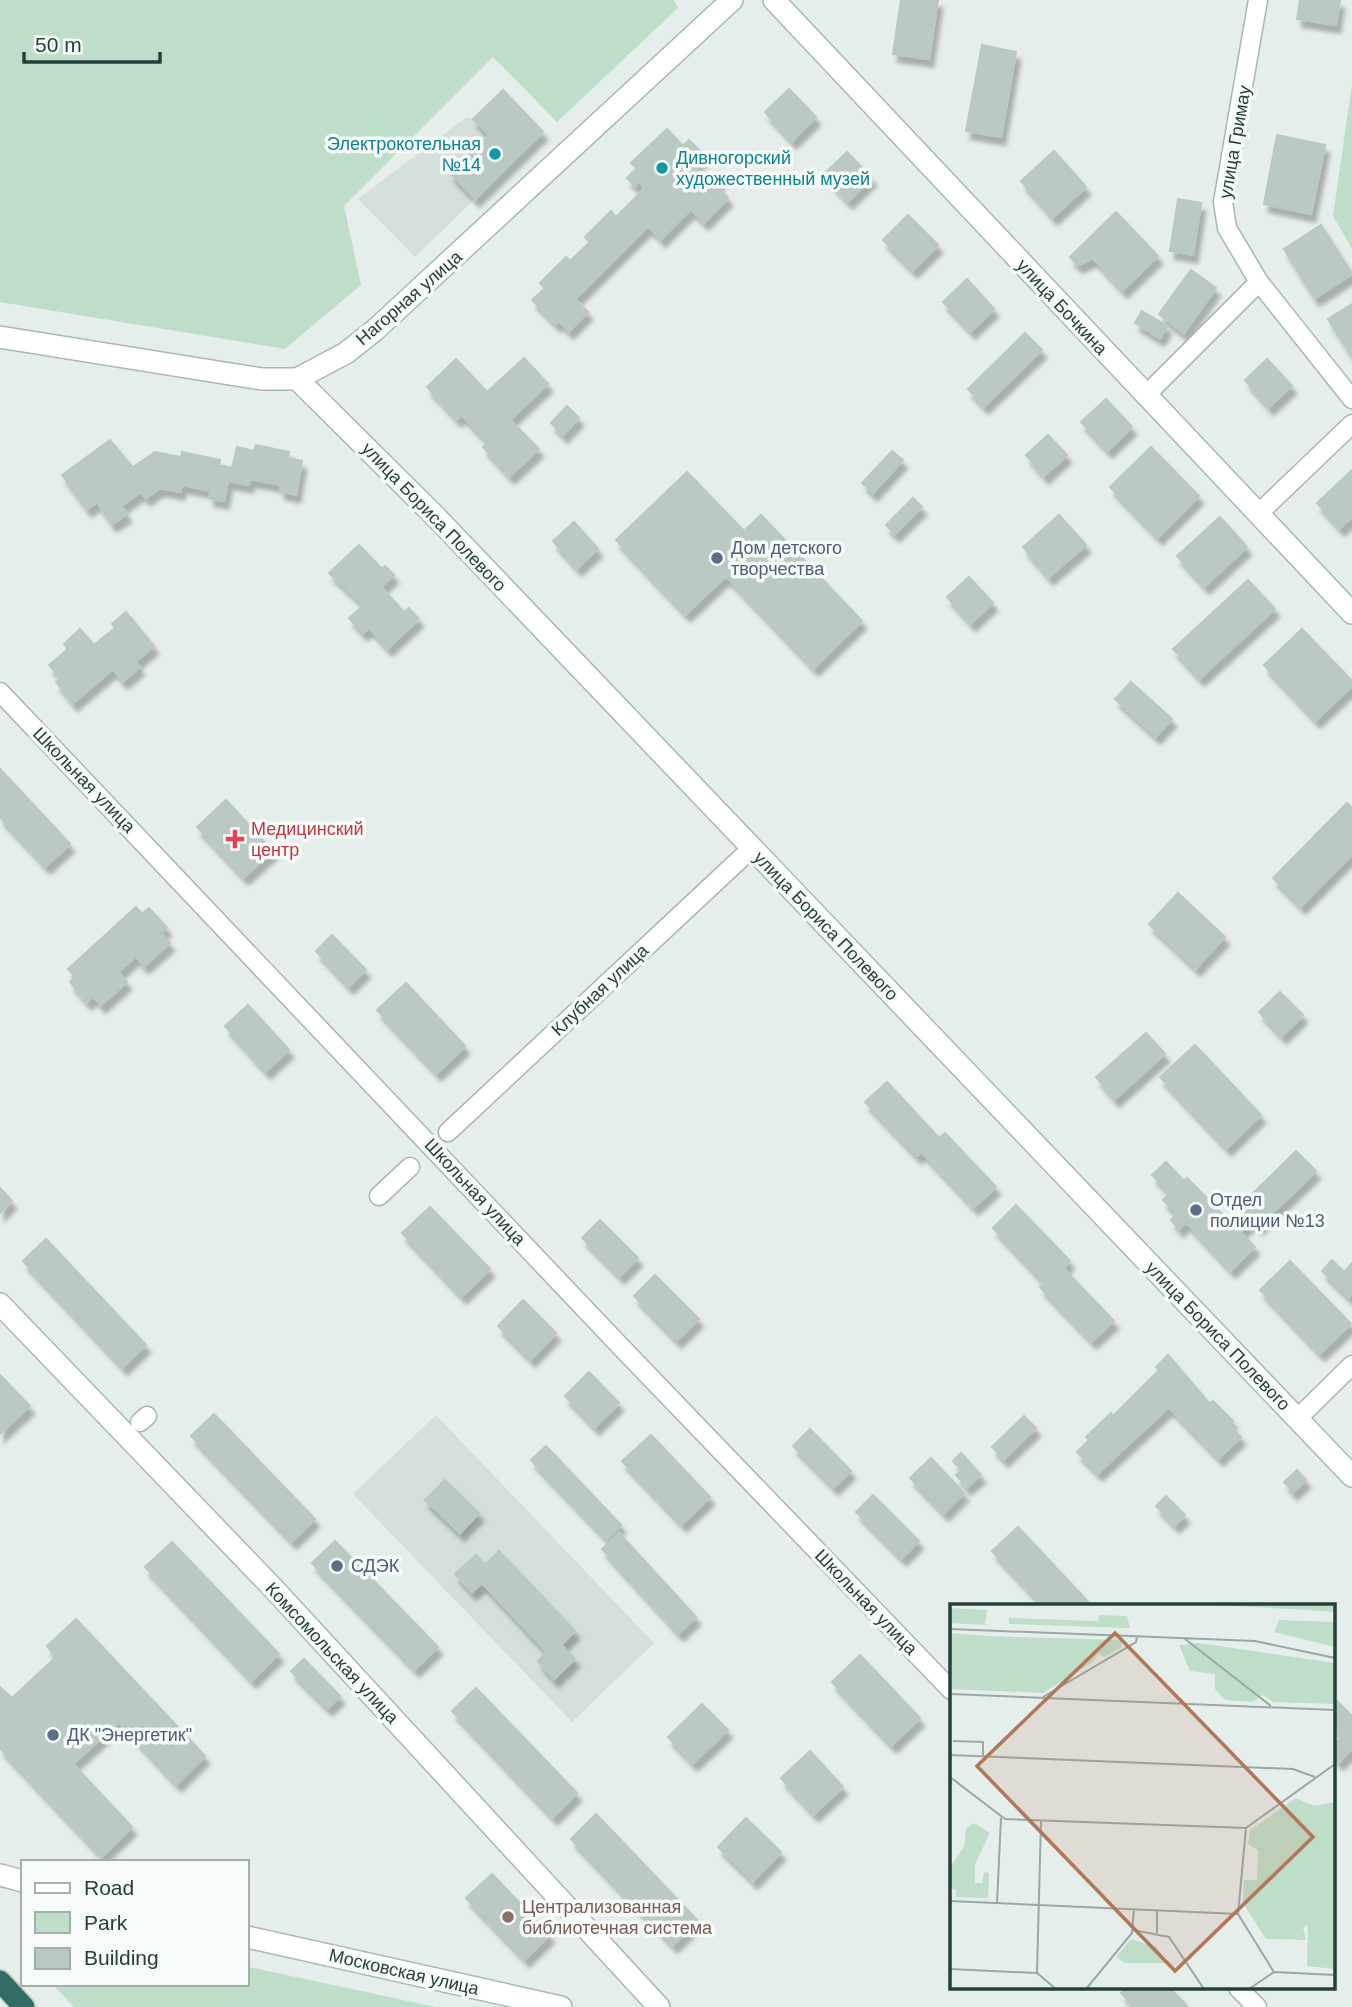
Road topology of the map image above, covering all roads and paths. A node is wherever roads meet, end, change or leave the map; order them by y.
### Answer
1 (732, 0) edge
2 (774, 0) edge
3 (1258, 0) edge
4 (1259, 282) junction
5 (0, 337) edge
6 (297, 379) junction
7 (1145, 396) junction
8 (1352, 399) edge
9 (1352, 424) edge
10 (1258, 514) junction
11 (1352, 613) edge
12 (0, 692) edge
13 (752, 848) junction
14 (448, 1132) dead end
15 (410, 1167) dead end
16 (379, 1196) dead end
17 (0, 1304) edge
18 (1352, 1365) edge
19 (1297, 1419) junction
20 (1352, 1476) edge
21 (950, 1689) edge
22 (0, 1875) edge
23 (21, 1880) edge
24 (248, 1937) edge
25 (0, 1982) edge
26 (1240, 1990) edge
27 (24, 2007) edge
28 (561, 2007) edge
29 (659, 2007) edge
30 (1257, 2007) edge

1 - 6 main road, Нагорная улица
2 - 7 main road, улица Бочкина
3 - 4 street, улица Гримау
4 - 7 street
4 - 8 street, улица Гримау
5 - 6 main road, Нагорная улица
6 - 13 main road, улица Бориса Полевого
7 - 10 main road, улица Бочкина
9 - 10 street
10 - 11 main road, улица Бочкина
12 - 21 street, Школьная улица
13 - 14 street, Клубная улица
13 - 19 main road, улица Бориса Полевого
15 - 16 street
17 - 29 main road, Комсомольская улица
18 - 19 street
19 - 20 main road, улица Бориса Полевого
22 - 23 main road
24 - 28 main road, Московская улица
25 - 27 highway
26 - 30 street

